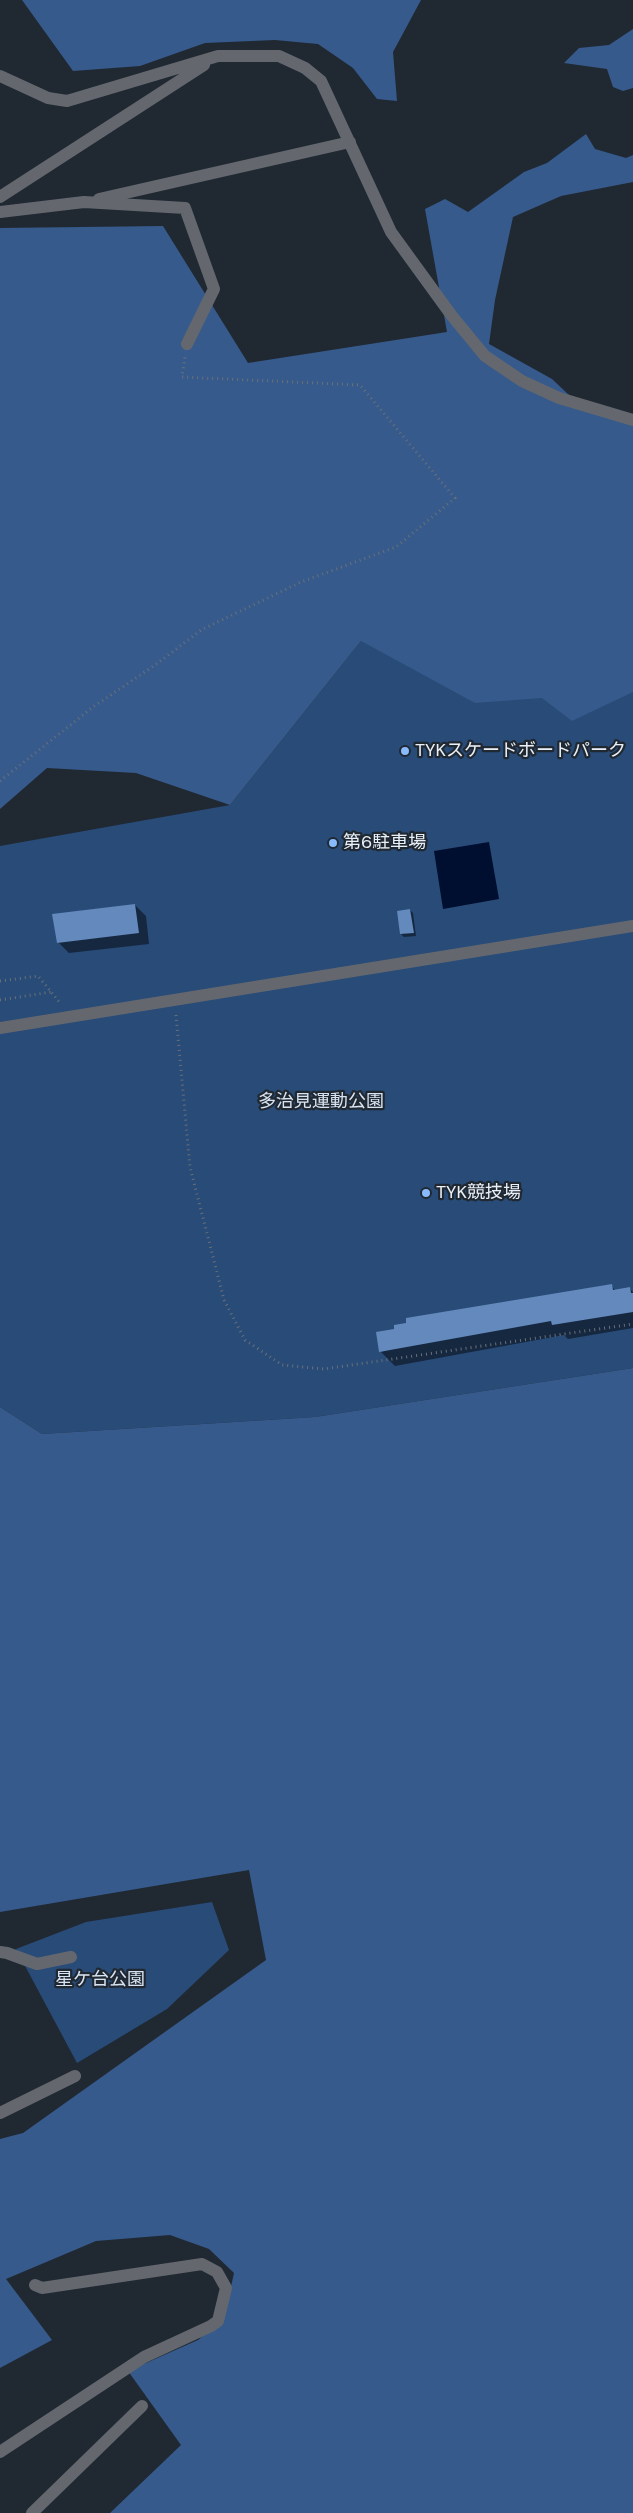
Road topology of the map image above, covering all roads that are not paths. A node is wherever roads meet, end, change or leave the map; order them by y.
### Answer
1 (218, 56) junction
2 (0, 76) edge
3 (350, 142) junction
4 (0, 197) edge
5 (84, 202) junction
6 (0, 212) edge
7 (188, 344) road end
8 (633, 420) edge
9 (633, 926) edge
10 (0, 1028) edge
11 (0, 1952) edge
12 (71, 1957) dead end
13 (75, 2076) dead end
14 (0, 2113) edge
15 (35, 2285) dead end
16 (142, 2406) dead end
17 (0, 2452) edge
18 (32, 2513) edge

1 - 2 street
1 - 3 street
1 - 4 street
3 - 5 street
3 - 8 street
5 - 6 street
5 - 7 street
9 - 10 street
11 - 12 street
13 - 14 street
15 - 17 street
16 - 18 street

